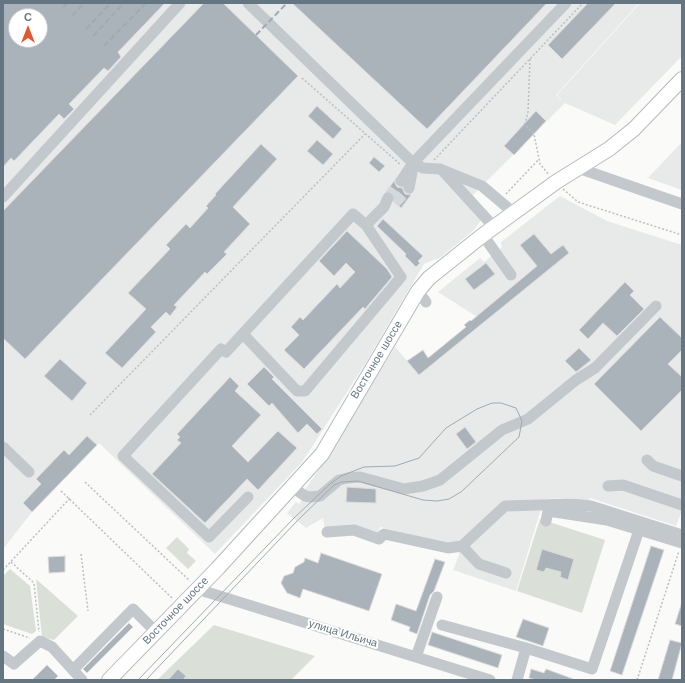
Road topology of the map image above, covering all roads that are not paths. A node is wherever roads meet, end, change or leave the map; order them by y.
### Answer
1 (180, 3) edge
2 (248, 3) edge
3 (566, 3) edge
4 (682, 79) edge
5 (415, 167) junction
6 (578, 168) junction
7 (440, 169) junction
8 (405, 185) tunnel mouth
9 (3, 197) edge
10 (389, 203) tunnel mouth
11 (682, 204) edge
12 (514, 213) junction
13 (366, 225) junction
14 (488, 231) junction
15 (511, 275) dead end
16 (656, 306) dead end
17 (242, 334) junction
18 (3, 447) edge
19 (647, 460) dead end
20 (28, 472) dead end
21 (682, 476) edge
22 (291, 486) junction
23 (608, 486) dead end
24 (248, 496) dead end
25 (682, 505) edge
26 (546, 521) dead end
27 (639, 530) junction
28 (327, 532) dead end
29 (682, 535) edge
30 (682, 543) edge
31 (462, 546) junction
32 (506, 573) dead end
33 (194, 585) junction
34 (437, 597) dead end
35 (442, 625) dead end
36 (156, 632) junction
37 (526, 648) junction
38 (3, 656) edge
39 (416, 657) junction
40 (75, 673) edge
41 (109, 680) edge
42 (490, 680) edge
43 (517, 680) edge

1 - 9 street
2 - 5 street
3 - 5 street
4 - 6 main road, Восточное шоссе
5 - 7 street
5 - 8 street
6 - 11 street
6 - 12 main road, Восточное шоссе
7 - 12 street
7 - 14 street
10 - 13 street
12 - 14 main road, Восточное шоссе
13 - 17 street
13 - 17 street
14 - 15 street
14 - 22 main road, Восточное шоссе
16 - 22 street
17 - 24 street
18 - 20 street
19 - 21 street
22 - 33 main road, Восточное шоссе
23 - 25 street
26 - 27 street
27 - 30 street
27 - 37 street
28 - 31 street
29 - 31 street
31 - 32 street
33 - 36 main road, Восточное шоссе
33 - 39 street, улица Ильича
34 - 39 street
35 - 37 street
36 - 40 street
36 - 41 main road, Восточное шоссе
37 - 43 street
38 - 40 street
39 - 42 street, улица Ильича

